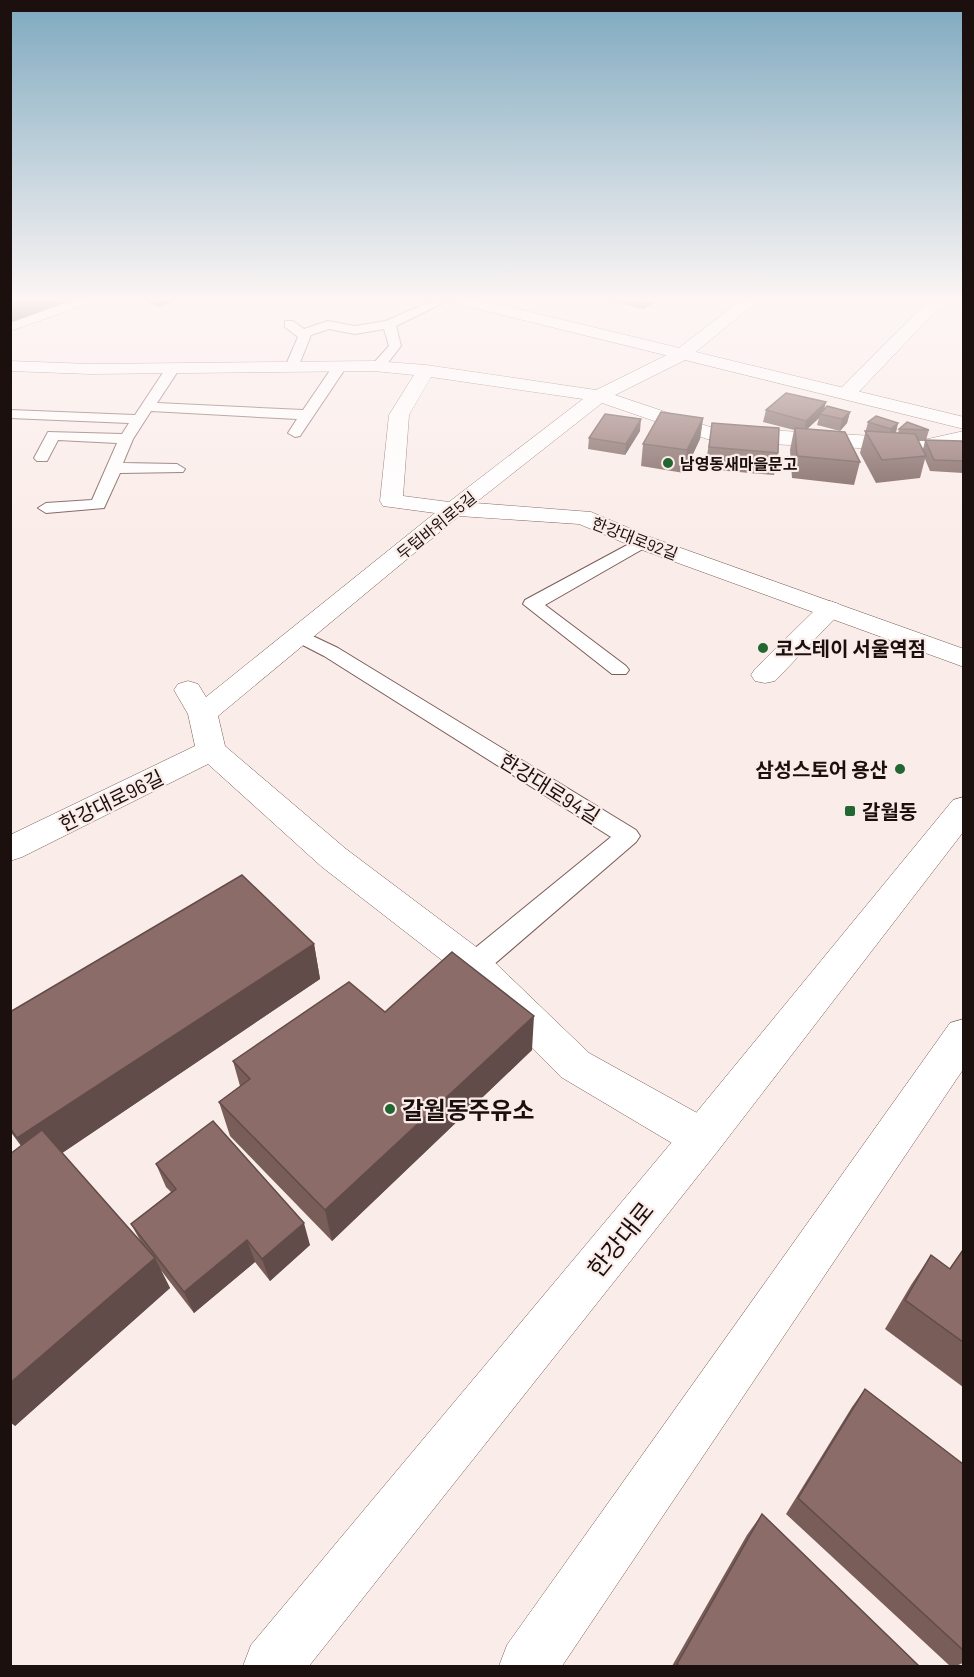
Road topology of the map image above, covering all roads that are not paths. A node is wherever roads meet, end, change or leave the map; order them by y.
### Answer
1 (166, 378) edge
2 (332, 378) edge
3 (422, 378) edge
4 (476, 378) edge
5 (634, 378) edge
6 (779, 378) edge
7 (861, 378) edge
8 (846, 394) junction
9 (599, 396) junction
10 (143, 413) junction
11 (10, 414) edge
12 (307, 415) junction
13 (963, 423) edge
14 (295, 433) dead end
15 (963, 436) edge
16 (126, 439) junction
17 (42, 458) dead end
18 (114, 468) junction
19 (177, 469) dead end
20 (46, 508) dead end
21 (454, 509) junction
22 (642, 542) junction
23 (830, 609) junction
24 (300, 636) junction
25 (963, 659) edge
26 (619, 670) dead end
27 (765, 675) dead end
28 (211, 750) junction
29 (963, 808) edge
30 (10, 849) edge
31 (474, 965) junction
32 (963, 1035) edge
33 (702, 1138) junction
34 (272, 1666) edge
35 (528, 1666) edge

1 - 10 lane
2 - 12 lane
3 - 21 street, 한강대로92길
4 - 9 street
5 - 9 street, 두텁바위로5길
6 - 8 street
7 - 8 street
8 - 13 street
9 - 15 street
9 - 21 street, 두텁바위로5길
10 - 11 lane
10 - 12 lane
10 - 16 lane
12 - 14 lane
16 - 17 lane
16 - 18 lane
18 - 19 lane
18 - 20 lane
21 - 22 street, 한강대로92길
21 - 24 street, 두텁바위로5길
22 - 23 street, 한강대로92길
22 - 26 lane
23 - 25 street, 한강대로92길
23 - 27 street
24 - 28 street, 두텁바위로5길
24 - 31 lane, 한강대로94길
28 - 30 street, 한강대로96길
28 - 31 street
29 - 33 street, 한강대로
31 - 33 street
32 - 35 street
33 - 34 street, 한강대로

